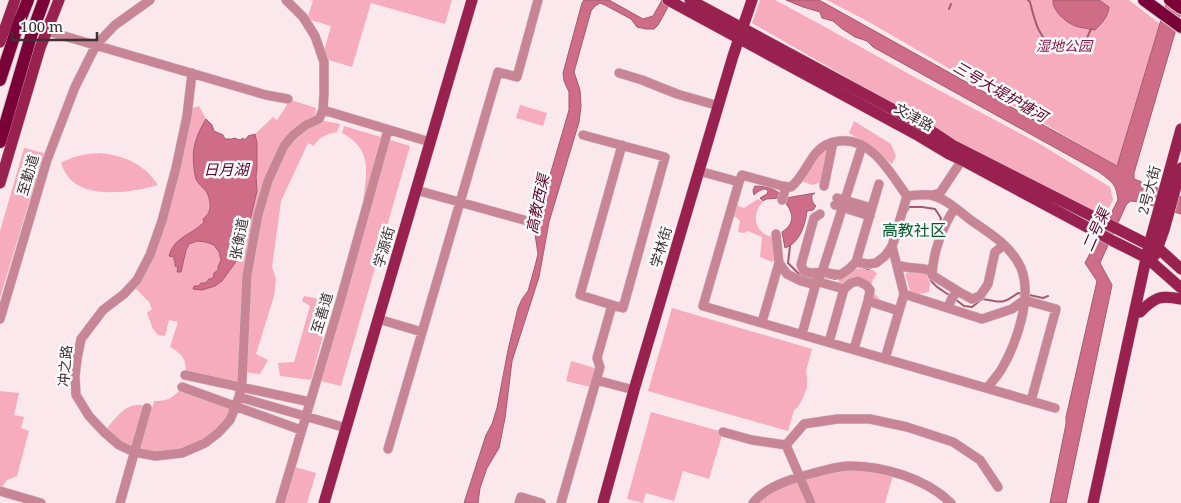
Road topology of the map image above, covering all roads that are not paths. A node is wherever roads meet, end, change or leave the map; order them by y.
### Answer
1 (16, 0) edge
2 (28, 0) edge
3 (44, 0) edge
4 (59, 0) edge
5 (150, 0) edge
6 (286, 0) edge
7 (472, 0) edge
8 (477, 0) edge
9 (538, 0) edge
10 (690, 0) edge
11 (752, 0) edge
12 (1144, 0) edge
13 (1170, 0) edge
14 (673, 3) edge
15 (1181, 8) edge
16 (1181, 27) edge
17 (46, 31) junction
18 (740, 34) junction
19 (0, 42) edge
20 (96, 45) junction
21 (192, 73) junction
22 (619, 73) dead end
23 (0, 80) edge
24 (288, 99) dead end
25 (718, 106) junction
26 (323, 110) junction
27 (1181, 129) edge
28 (388, 130) junction
29 (583, 135) dead end
30 (430, 142) junction
31 (833, 142) junction
32 (6, 144) edge
33 (622, 145) junction
34 (862, 146) junction
35 (962, 160) junction
36 (1181, 168) edge
37 (0, 169) edge
38 (699, 171) junction
39 (739, 182) junction
40 (0, 183) edge
41 (1171, 183) junction
42 (879, 184) dead end
43 (824, 186) dead end
44 (786, 187) junction
45 (418, 190) junction
46 (907, 196) junction
47 (931, 196) junction
48 (782, 200) dead end
49 (460, 202) junction
50 (840, 203) junction
51 (955, 208) junction
52 (871, 212) junction
53 (820, 214) dead end
54 (524, 220) dead end
55 (776, 234) dead end
56 (1004, 245) junction
57 (1153, 247) junction
58 (894, 250) junction
59 (1150, 261) junction
60 (856, 262) junction
61 (779, 263) junction
62 (896, 265) junction
63 (1181, 269) edge
64 (930, 270) junction
65 (819, 278) junction
66 (1181, 288) edge
67 (844, 289) junction
68 (904, 294) junction
69 (1024, 296) junction
70 (953, 298) junction
71 (1181, 299) edge
72 (868, 300) junction
73 (612, 305) junction
74 (899, 311) junction
75 (1140, 312) junction
76 (0, 319) edge
77 (381, 320) junction
78 (762, 322) junction
79 (422, 332) junction
80 (802, 334) junction
81 (829, 342) junction
82 (854, 349) junction
83 (885, 358) junction
84 (185, 375) dead end
85 (596, 380) junction
86 (241, 386) junction
87 (182, 387) dead end
88 (987, 388) junction
89 (634, 390) junction
90 (1031, 401) junction
91 (238, 402) junction
92 (310, 402) junction
93 (147, 408) dead end
94 (1055, 408) dead end
95 (305, 416) junction
96 (346, 428) junction
97 (301, 430) junction
98 (722, 432) dead end
99 (786, 446) junction
100 (388, 449) dead end
101 (134, 452) junction
102 (800, 477) junction
103 (998, 487) dead end
104 (0, 491) edge
105 (42, 503) edge
106 (120, 503) edge
107 (280, 503) edge
108 (324, 503) edge
109 (332, 503) edge
110 (519, 503) edge
111 (541, 503) edge
112 (560, 503) edge
113 (603, 503) edge
114 (753, 503) edge
115 (811, 503) edge
116 (950, 503) edge
117 (1093, 503) edge
118 (1099, 503) edge

1 - 19 main road
2 - 23 highway
3 - 32 highway
4 - 17 main road
5 - 20 street, 至勤道
6 - 26 street
7 - 30 main road, 学源街
8 - 45 main road, 学源街
9 - 49 street
10 - 18 main road, 文津路
11 - 18 main road, 学林街
12 - 16 highway
13 - 15 highway
14 - 18 main road, 文津路
17 - 20 street
17 - 32 main road
18 - 25 main road, 学林街
18 - 35 main road, 文津路
18 - 57 main road, 文津路
20 - 21 street
20 - 76 street, 至勤道
21 - 24 street
21 - 101 street, 冲之路
22 - 25 street
25 - 38 main road, 学林街
26 - 28 street
26 - 86 street, 张衡道
27 - 41 main road, 2号大街
28 - 30 street
28 - 92 street, 至善道
29 - 33 street
30 - 45 main road, 学源街
31 - 34 street
31 - 43 street
31 - 44 street
32 - 37 main road
32 - 40 main road
33 - 73 street
33 - 73 street
34 - 46 street
34 - 50 street
35 - 47 street
35 - 59 main road, 文津路
36 - 41 main road, 2号大街
38 - 39 street
38 - 89 main road, 学林街
39 - 44 street
39 - 78 street
41 - 57 main road, 2号大街
42 - 52 street
44 - 48 street
45 - 49 street
45 - 77 main road, 学源街
46 - 47 street
46 - 58 street
47 - 51 street
49 - 54 street
49 - 79 street
50 - 52 street
50 - 65 street
51 - 56 street
51 - 64 street
52 - 60 street
53 - 65 street
55 - 61 street
56 - 69 street
56 - 70 street
57 - 59 main road, 2号大街
57 - 63 main road, 文津路
58 - 60 street
58 - 62 street
59 - 66 main road, 文津路
59 - 75 main road
59 - 117 main road
60 - 65 street
61 - 65 street
61 - 78 street
62 - 64 street
62 - 68 street
64 - 70 street
65 - 67 street
65 - 80 street
67 - 72 street
67 - 81 street
68 - 70 street
68 - 74 street
69 - 70 street
69 - 88 street
69 - 90 street
71 - 75 main road
72 - 74 street
72 - 82 street
73 - 85 street
74 - 83 street
75 - 118 main road
77 - 79 street
77 - 96 main road, 学源街
77 - 109 main road, 学源街
78 - 80 street
79 - 100 street
80 - 81 street
81 - 82 street
82 - 83 street
83 - 88 street
84 - 86 street
85 - 89 street
85 - 112 street
86 - 91 street, 张衡道
86 - 92 street
87 - 91 street
88 - 90 street
89 - 113 main road, 学林街
90 - 94 street
91 - 95 street
91 - 97 street
91 - 101 street, 冲之路
92 - 95 street, 至善道
93 - 101 street
95 - 96 street
95 - 97 street, 至善道
96 - 108 main road, 学源街
97 - 107 street, 至善道
98 - 99 street
99 - 102 street
99 - 103 street
101 - 106 street
102 - 114 street
102 - 115 street
102 - 116 street
104 - 105 street
110 - 111 street

